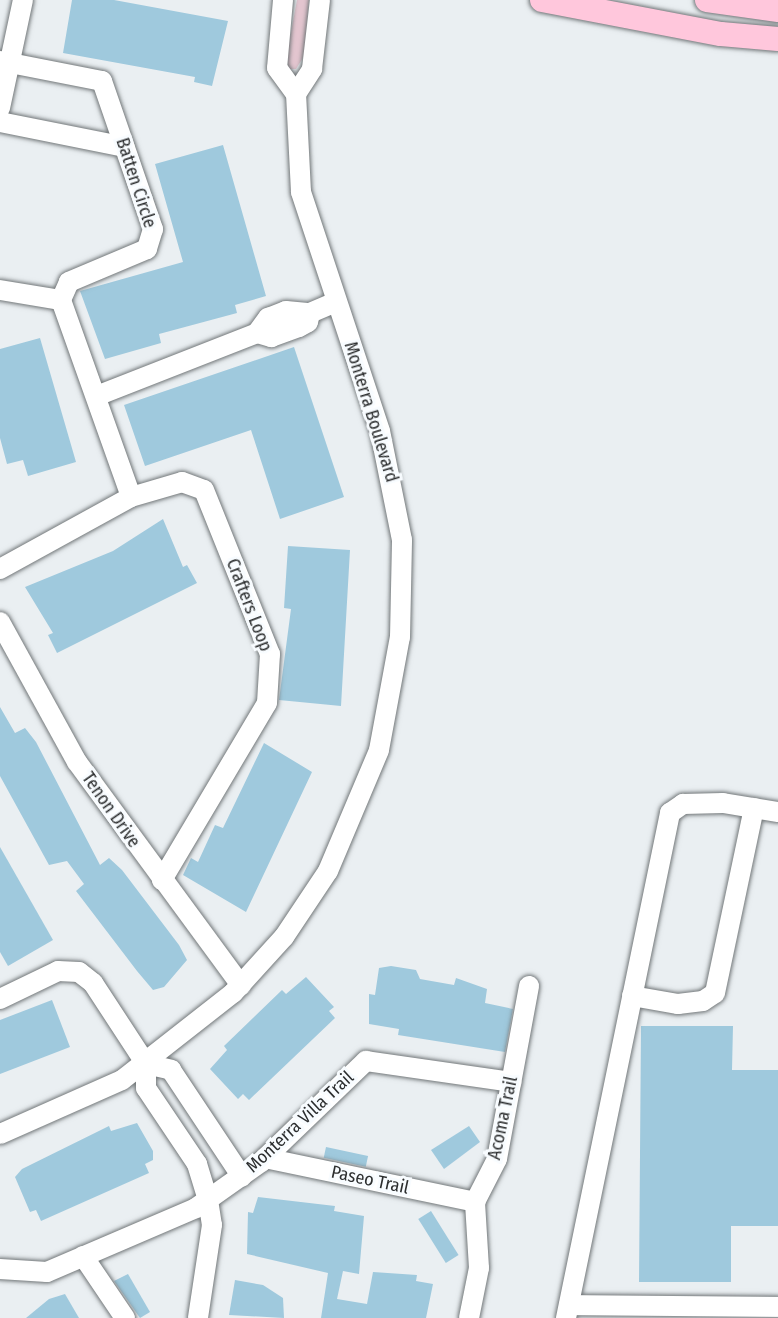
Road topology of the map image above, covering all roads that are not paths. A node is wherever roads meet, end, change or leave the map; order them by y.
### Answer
1 (23, 0) edge
2 (283, 0) edge
3 (320, 0) edge
4 (542, 0) edge
5 (707, 0) edge
6 (778, 10) edge
7 (778, 39) edge
8 (5, 62) edge
9 (296, 94) junction
10 (0, 108) edge
11 (0, 122) edge
12 (125, 147) junction
13 (0, 290) edge
14 (61, 300) junction
15 (336, 302) junction
16 (99, 395) junction
17 (131, 497) junction
18 (0, 569) edge
19 (0, 622) edge
20 (754, 808) junction
21 (778, 812) edge
22 (162, 880) junction
23 (241, 985) junction
24 (529, 986) dead end
25 (632, 996) junction
26 (0, 999) edge
27 (146, 1064) junction
28 (511, 1082) junction
29 (0, 1134) edge
30 (214, 1135) junction
31 (189, 1152) junction
32 (265, 1158) junction
33 (242, 1177) junction
34 (208, 1200) junction
35 (475, 1202) junction
36 (83, 1256) junction
37 (0, 1269) edge
38 (778, 1307) edge
39 (568, 1312) edge
40 (125, 1318) edge
41 (198, 1318) edge
42 (469, 1318) edge

1 - 8 street
2 - 9 street
3 - 9 street
4 - 7 main road
5 - 6 main road
8 - 10 street
8 - 12 street, Batten Circle
9 - 15 street, Monterra Boulevard
11 - 12 street
12 - 14 street, Batten Circle
13 - 14 street
14 - 16 street
15 - 16 street
15 - 23 street, Monterra Boulevard
16 - 17 street
17 - 18 street, Crafters Loop
17 - 22 street, Crafters Loop
19 - 22 street, Tenon Drive
20 - 21 street
20 - 25 street
20 - 25 street
22 - 23 street, Tenon Drive
23 - 27 street, Monterra Boulevard
24 - 28 street, Acoma Trail
25 - 39 street
26 - 27 street
27 - 29 street, Monterra Boulevard
27 - 30 street
27 - 31 street
28 - 32 street, Monterra Villa Trail
28 - 35 street, Acoma Trail
30 - 31 street
30 - 33 street
31 - 34 street
32 - 33 street, Monterra Villa Trail
32 - 35 street, Paseo Trail
33 - 34 street, Monterra Villa Trail
34 - 36 street, Monterra Villa Trail
34 - 41 street
35 - 42 street
36 - 37 street, Monterra Villa Trail
36 - 40 street
38 - 39 street

